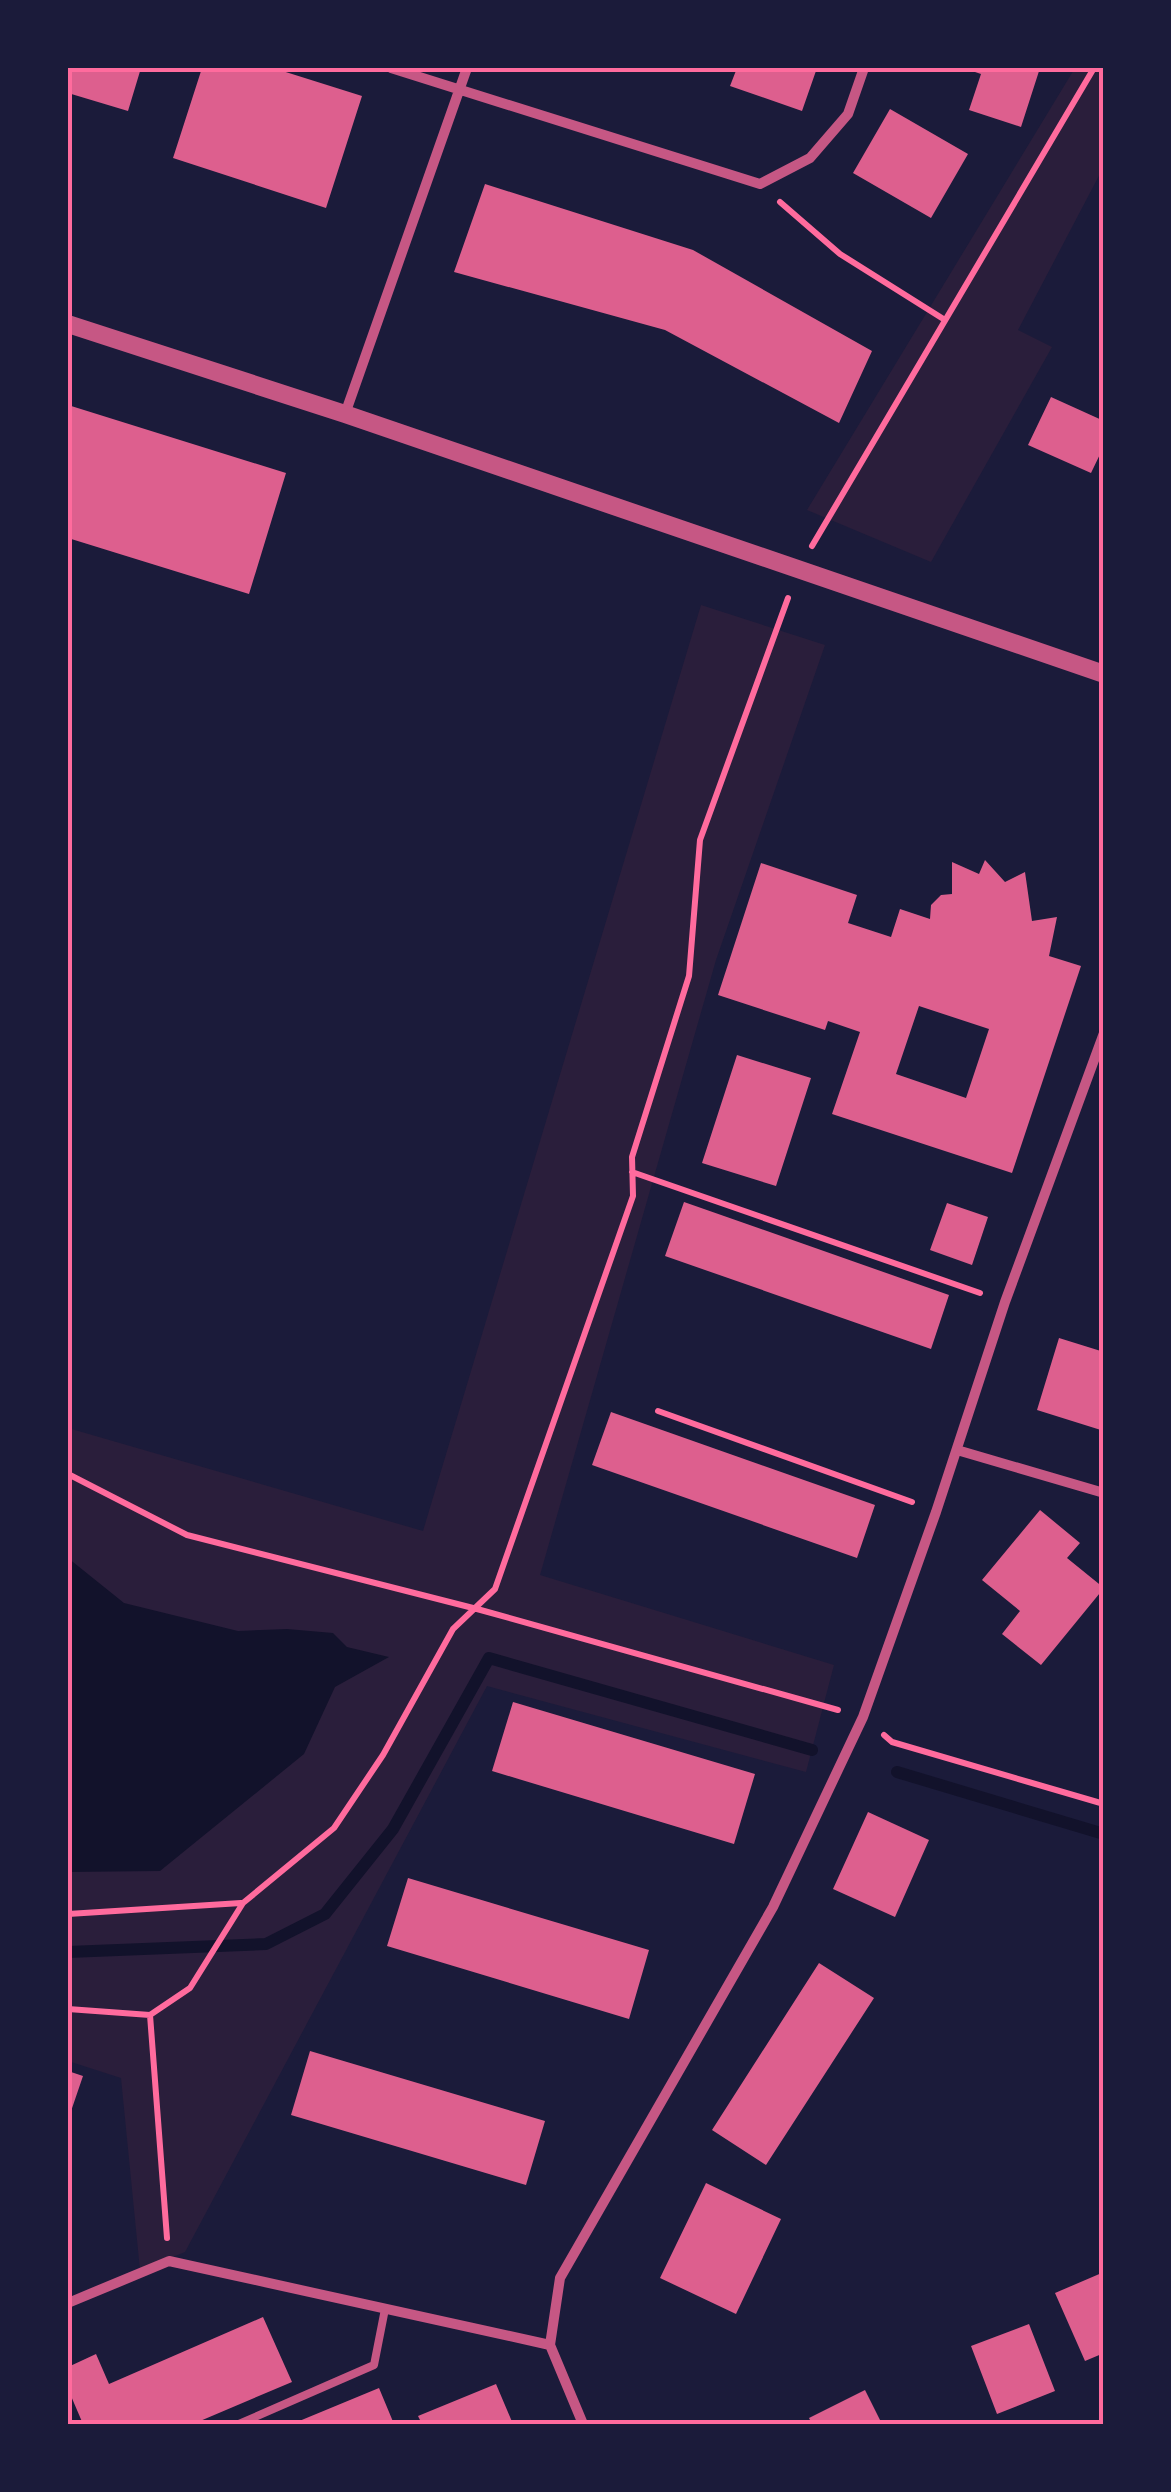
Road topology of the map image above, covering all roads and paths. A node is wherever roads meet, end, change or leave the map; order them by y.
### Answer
1 (391, 68) edge
2 (467, 68) edge
3 (864, 68) edge
4 (1094, 68) edge
5 (460, 90) junction
6 (760, 184) junction
7 (945, 320) junction
8 (68, 324) edge
9 (346, 414) junction
10 (799, 569) junction
11 (1104, 674) edge
12 (1104, 1033) edge
13 (632, 1172) junction
14 (1004, 1302) junction
15 (658, 1411) dead end
16 (958, 1450) junction
17 (68, 1474) edge
18 (1104, 1493) edge
19 (936, 1512) junction
20 (477, 1609) junction
21 (863, 1718) junction
22 (1104, 1804) edge
23 (243, 1903) junction
24 (68, 1914) edge
25 (68, 2009) edge
26 (150, 2015) junction
27 (169, 2261) junction
28 (68, 2303) edge
29 (385, 2309) junction
30 (550, 2345) junction
31 (239, 2424) edge
32 (583, 2424) edge

1 - 5 street
2 - 5 street
3 - 6 street
4 - 7 path
5 - 6 street
5 - 9 street
6 - 7 path
7 - 10 path
8 - 9 street
9 - 10 street
10 - 11 street
10 - 13 path
12 - 14 street
13 - 14 path
13 - 20 path
14 - 16 street
15 - 19 path
16 - 18 street
16 - 19 street
17 - 20 path
19 - 21 street
20 - 21 path
20 - 23 path
21 - 22 path
21 - 30 street
23 - 24 path
23 - 26 path
25 - 26 path
26 - 27 path
27 - 28 street
27 - 29 street
29 - 30 street
29 - 31 lane
30 - 32 street

